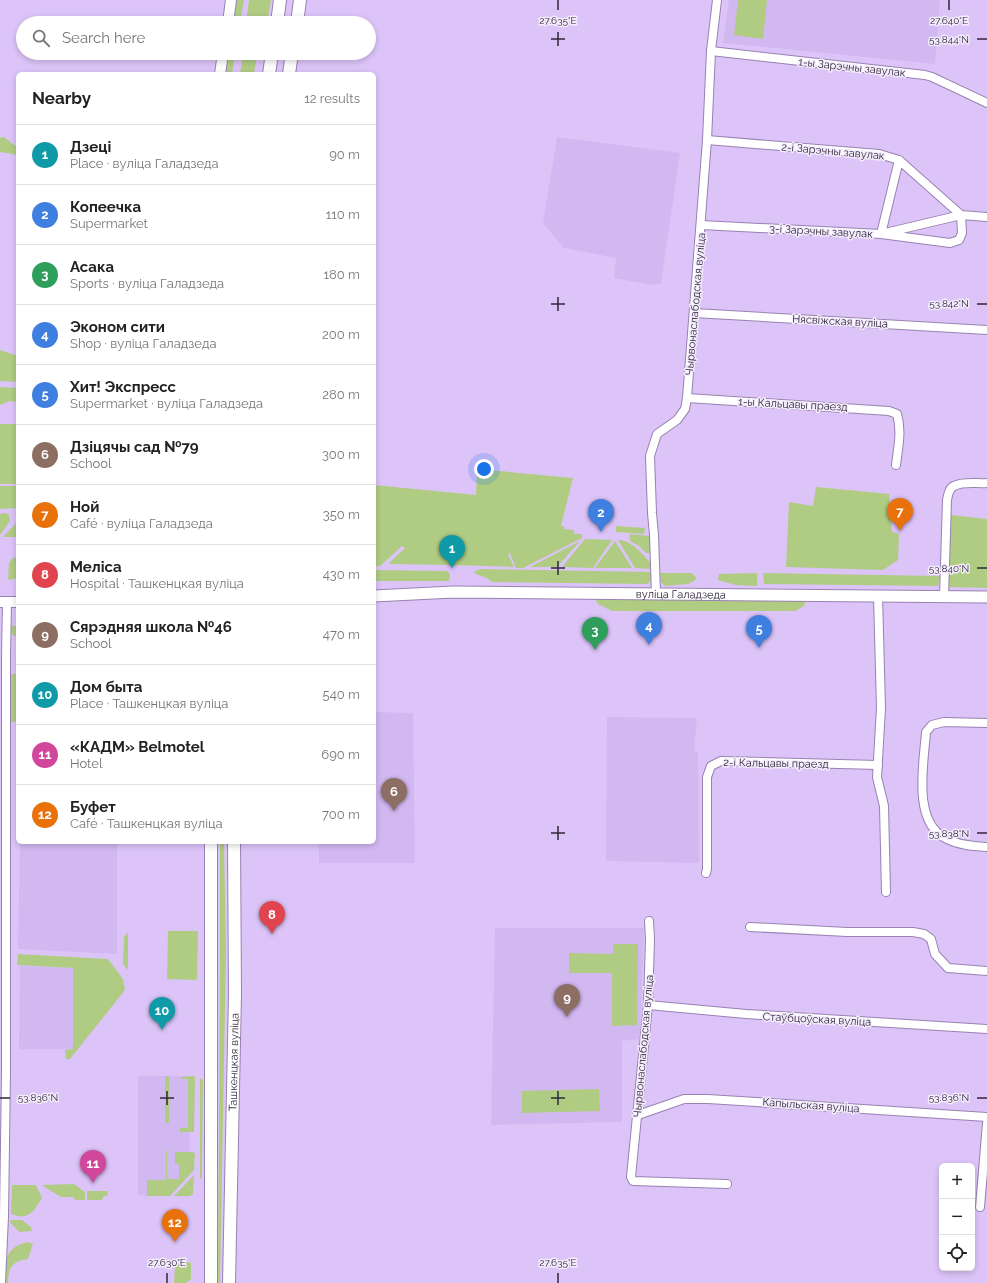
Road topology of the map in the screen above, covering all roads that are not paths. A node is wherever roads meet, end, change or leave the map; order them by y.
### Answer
1 (231, 0) edge
2 (280, 0) edge
3 (300, 0) edge
4 (717, 0) edge
5 (229, 16) edge
6 (278, 16) edge
7 (298, 16) edge
8 (711, 51) junction
9 (222, 60) edge
10 (271, 60) edge
11 (291, 60) edge
12 (220, 72) edge
13 (269, 72) edge
14 (289, 72) edge
15 (987, 103) edge
16 (707, 140) junction
17 (899, 160) junction
18 (961, 215) junction
19 (987, 218) edge
20 (701, 225) junction
21 (881, 234) junction
22 (694, 313) junction
23 (987, 330) edge
24 (687, 398) junction
25 (896, 466) dead end
26 (987, 483) edge
27 (656, 594) junction
28 (376, 596) edge
29 (878, 596) junction
30 (944, 597) junction
31 (987, 597) edge
32 (4, 602) edge
33 (16, 602) edge
34 (987, 723) edge
35 (878, 765) junction
36 (211, 844) edge
37 (234, 844) edge
38 (987, 847) edge
39 (706, 873) dead end
40 (886, 892) dead end
41 (649, 921) dead end
42 (750, 927) dead end
43 (987, 971) edge
44 (648, 1005) junction
45 (987, 1029) edge
46 (638, 1115) junction
47 (987, 1116) edge
48 (987, 1123) edge
49 (727, 1184) dead end
50 (980, 1207) dead end
51 (1, 1283) edge
52 (211, 1283) edge
53 (229, 1283) edge

1 - 5 street
2 - 6 main road
3 - 7 main road
4 - 8 street, Чырвонаслабодская вуліца
8 - 15 street, 1-ы Зарэчны завулак
8 - 16 street, Чырвонаслабодская вуліца
9 - 12 street
10 - 13 main road
11 - 14 main road
16 - 17 street, 2-і Зарэчны завулак
16 - 20 street, Чырвонаслабодская вуліца
17 - 18 street, 2-і Зарэчны завулак
17 - 21 street
18 - 19 street, 3-і Зарэчны завулак
18 - 21 street, 3-і Зарэчны завулак
18 - 21 street
20 - 21 street, 3-і Зарэчны завулак
20 - 22 street, Чырвонаслабодская вуліца
22 - 23 street, Нясвіжская вуліца
22 - 24 street, Чырвонаслабодская вуліца
24 - 25 street, 1-ы Кальцавы праезд
24 - 27 street, Чырвонаслабодская вуліца
26 - 30 street
27 - 28 main road, вуліца Галадзеда
27 - 29 main road, вуліца Галадзеда
29 - 30 main road, вуліца Галадзеда
29 - 35 street
30 - 31 main road, вуліца Галадзеда
32 - 33 street
32 - 51 street
34 - 38 street
35 - 39 street, 2-і Кальцавы праезд
35 - 40 street
36 - 52 main road, Ташкенцкая вуліца
37 - 53 main road, Ташкенцкая вуліца
41 - 44 street, Чырвонаслабодская вуліца
42 - 43 street
44 - 45 street, Стаўбцоўская вуліца
44 - 46 street, Чырвонаслабодская вуліца
46 - 47 street, Капыльская вуліца
46 - 49 street, Чырвонаслабодская вуліца
48 - 50 street

